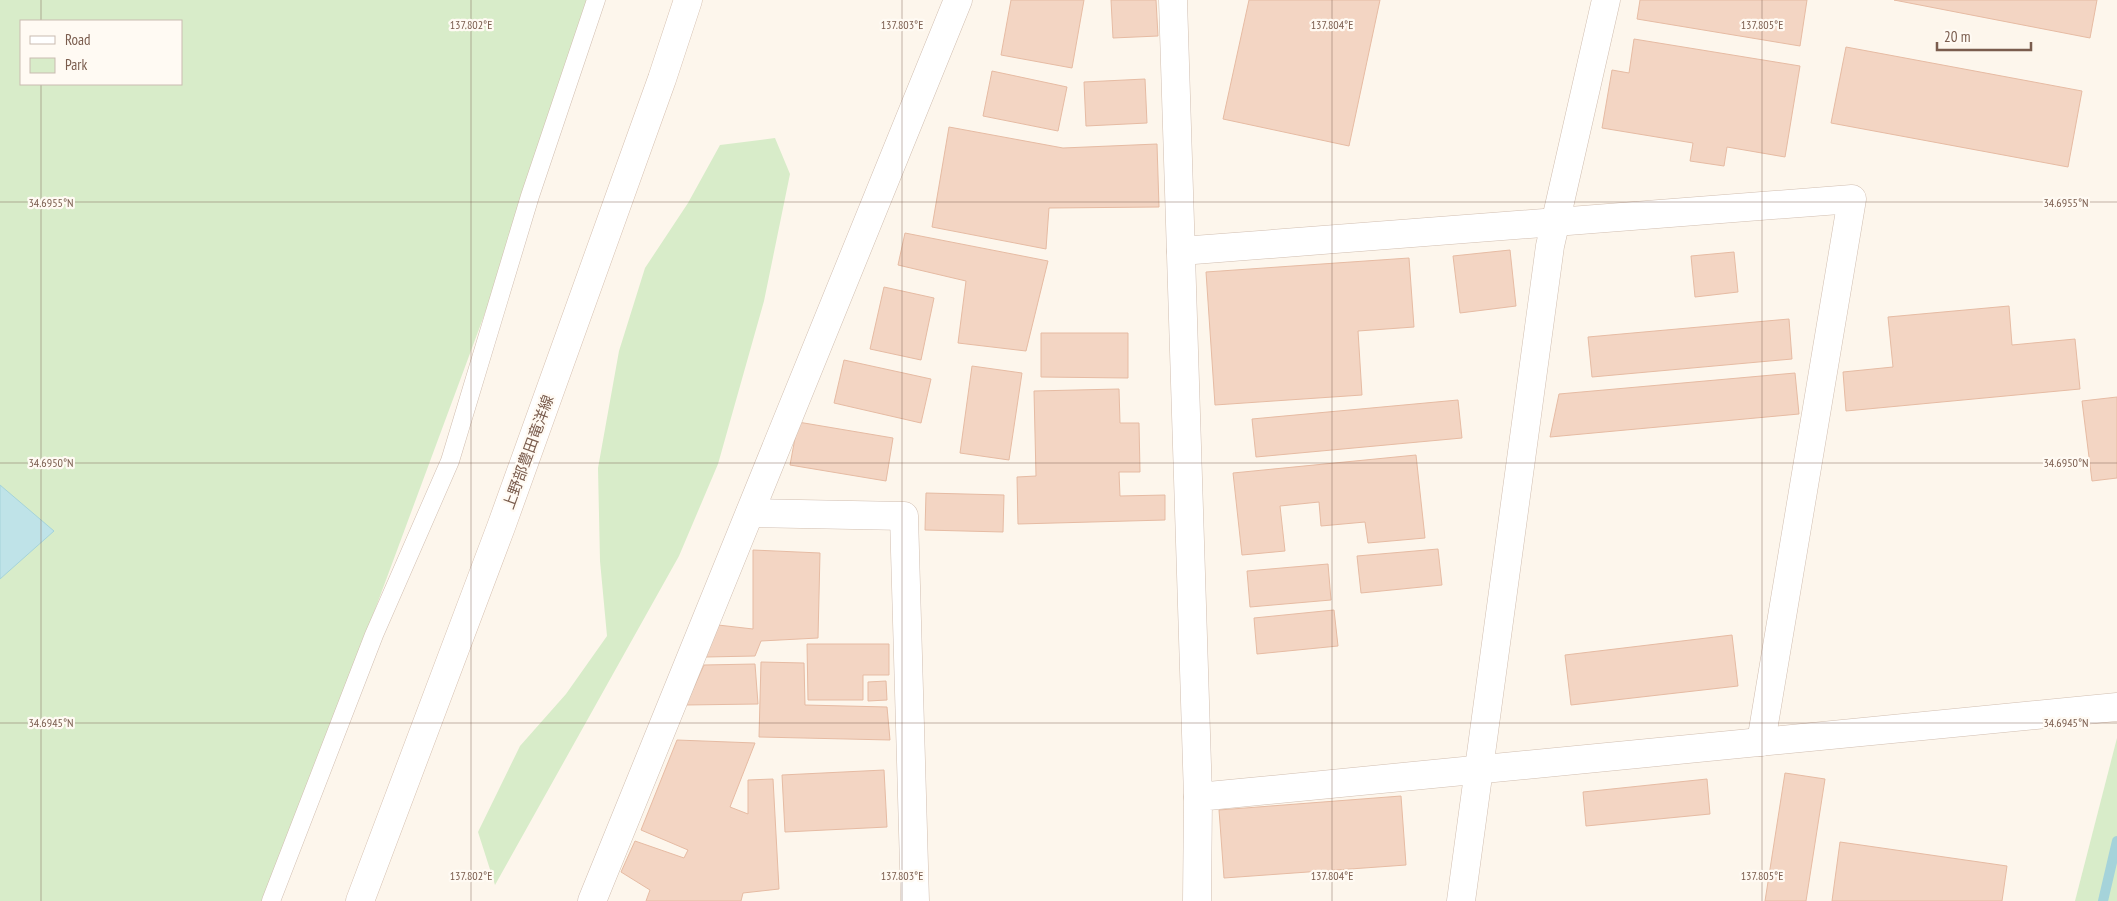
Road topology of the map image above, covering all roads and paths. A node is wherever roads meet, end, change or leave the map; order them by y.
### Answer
1 (596, 0) edge
2 (688, 0) edge
3 (958, 0) edge
4 (1173, 0) edge
5 (1606, 0) edge
6 (1556, 222) junction
7 (1181, 251) junction
8 (750, 513) junction
9 (2117, 707) edge
10 (1761, 742) junction
11 (1480, 770) junction
12 (1198, 797) junction
13 (271, 901) edge
14 (360, 901) edge
15 (592, 901) edge
16 (915, 901) edge
17 (1197, 901) edge
18 (1461, 901) edge

1 - 13 lane
2 - 14 street, 上野部豊田竜洋線
3 - 8 street
4 - 7 street
5 - 6 street
6 - 7 street
6 - 10 street
6 - 11 street
7 - 12 street
8 - 15 street
8 - 16 street
9 - 10 street
10 - 11 street
11 - 12 street
11 - 18 street
12 - 17 street

